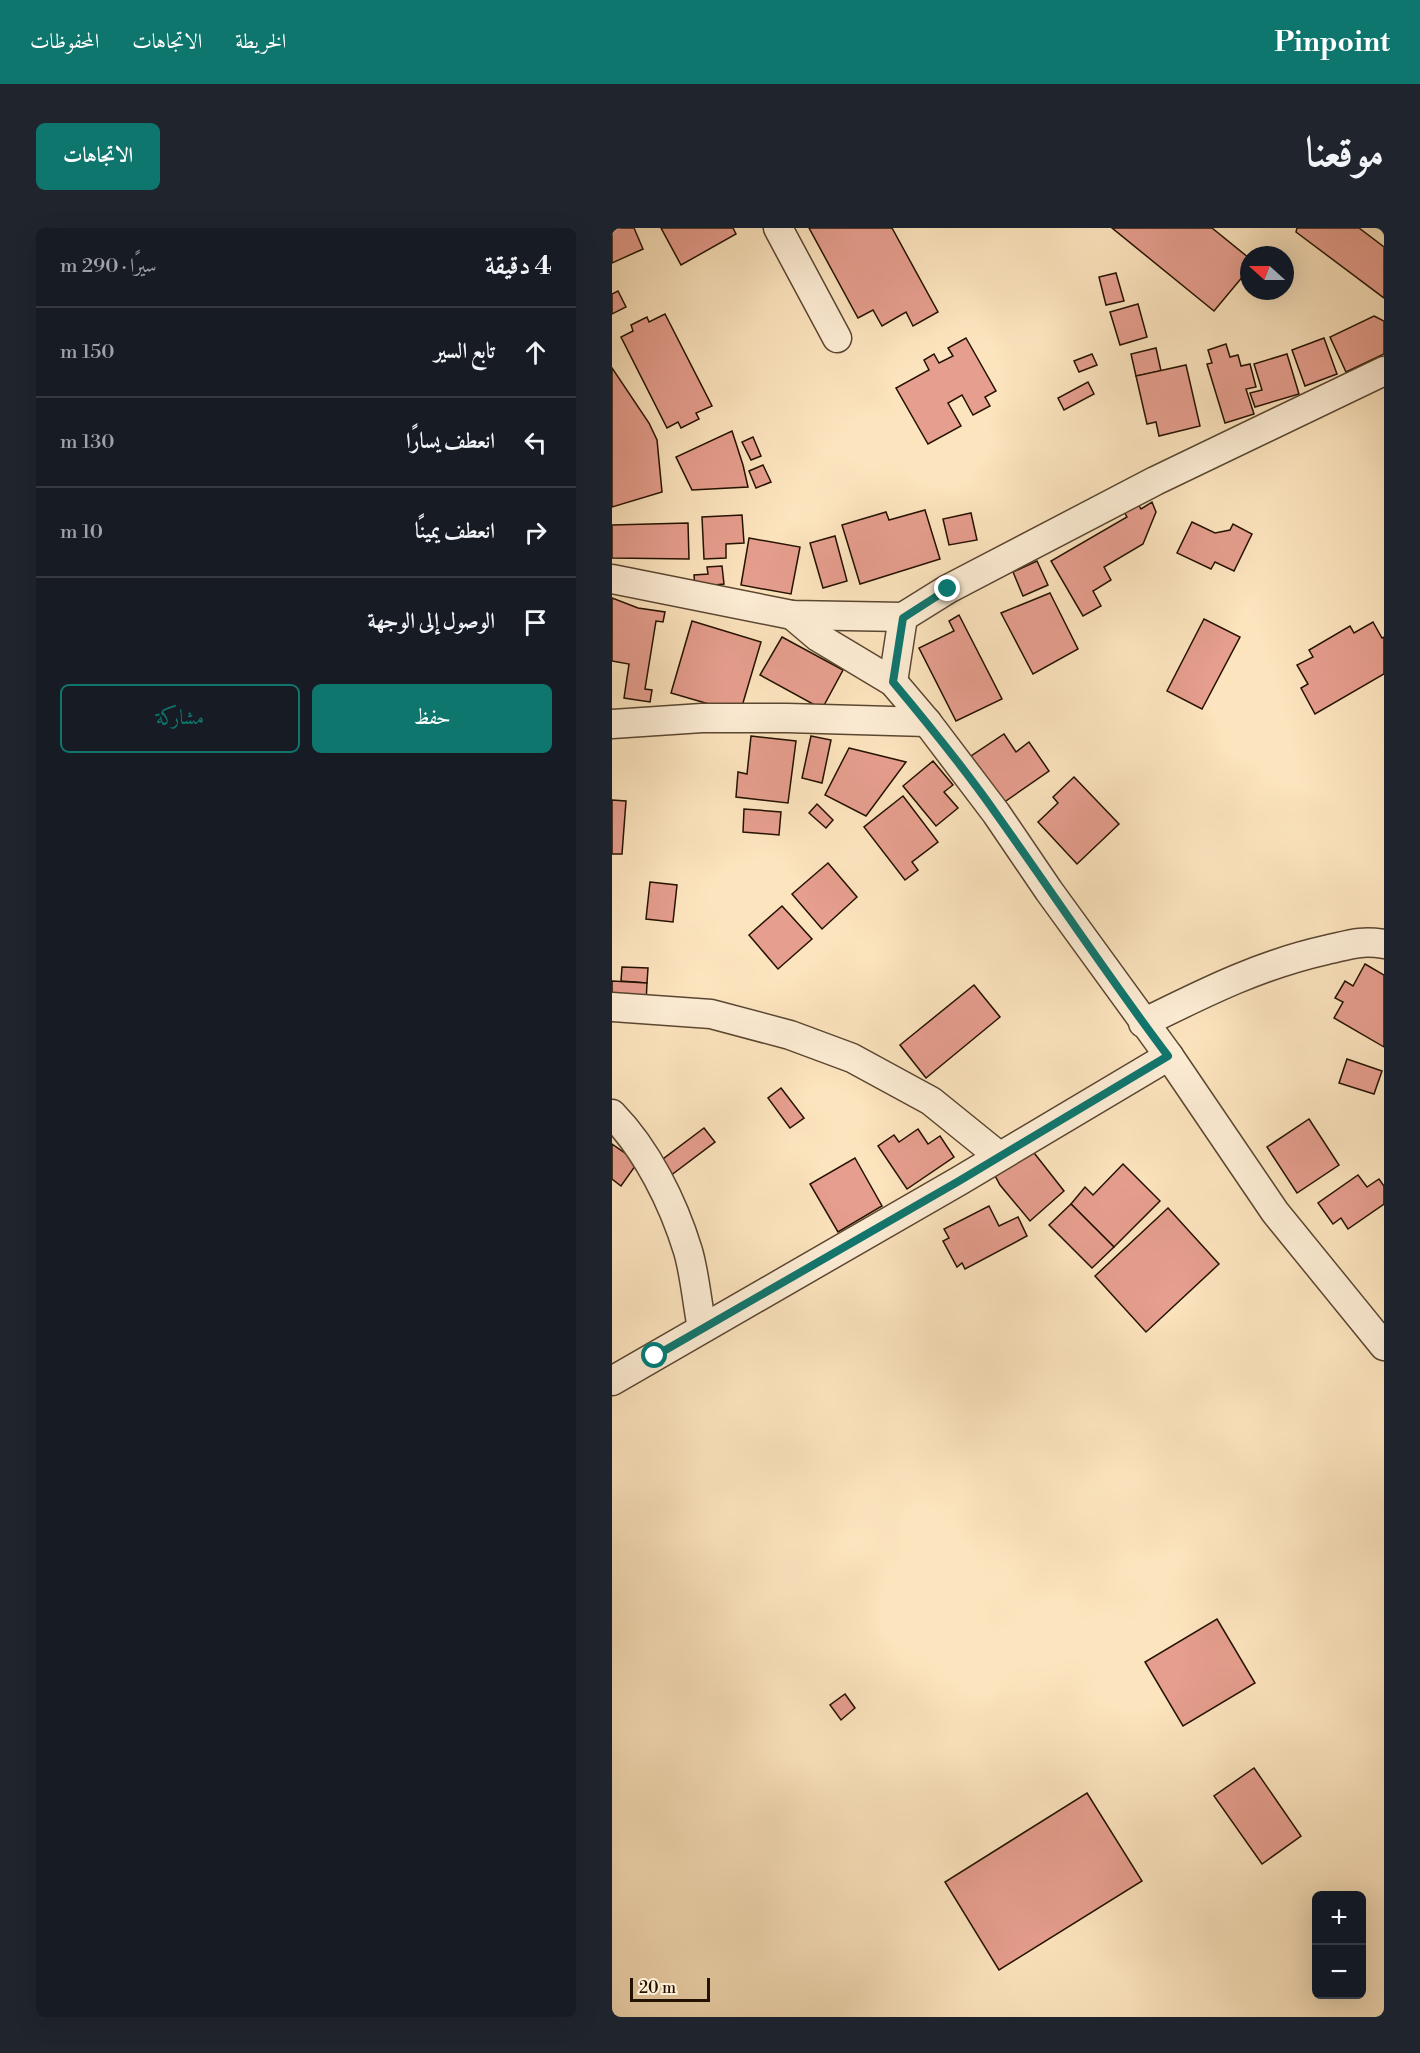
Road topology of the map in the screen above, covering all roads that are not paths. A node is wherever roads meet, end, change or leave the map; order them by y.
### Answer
1 (778, 228) edge
2 (837, 338) dead end
3 (1384, 370) edge
4 (612, 579) edge
5 (792, 615) junction
6 (903, 618) junction
7 (893, 682) junction
8 (927, 722) junction
9 (612, 724) edge
10 (1384, 944) edge
11 (612, 1007) edge
12 (1143, 1023) junction
13 (1168, 1056) junction
14 (612, 1114) edge
15 (999, 1156) junction
16 (702, 1328) junction
17 (1384, 1346) edge
18 (612, 1381) edge

1 - 2 street
3 - 6 street
4 - 5 street
5 - 6 street
5 - 7 street
6 - 7 street
7 - 8 street
8 - 9 street
8 - 12 street
10 - 12 street
11 - 15 street
12 - 13 street
13 - 15 street
13 - 17 street
14 - 16 street
15 - 16 street
16 - 18 street

